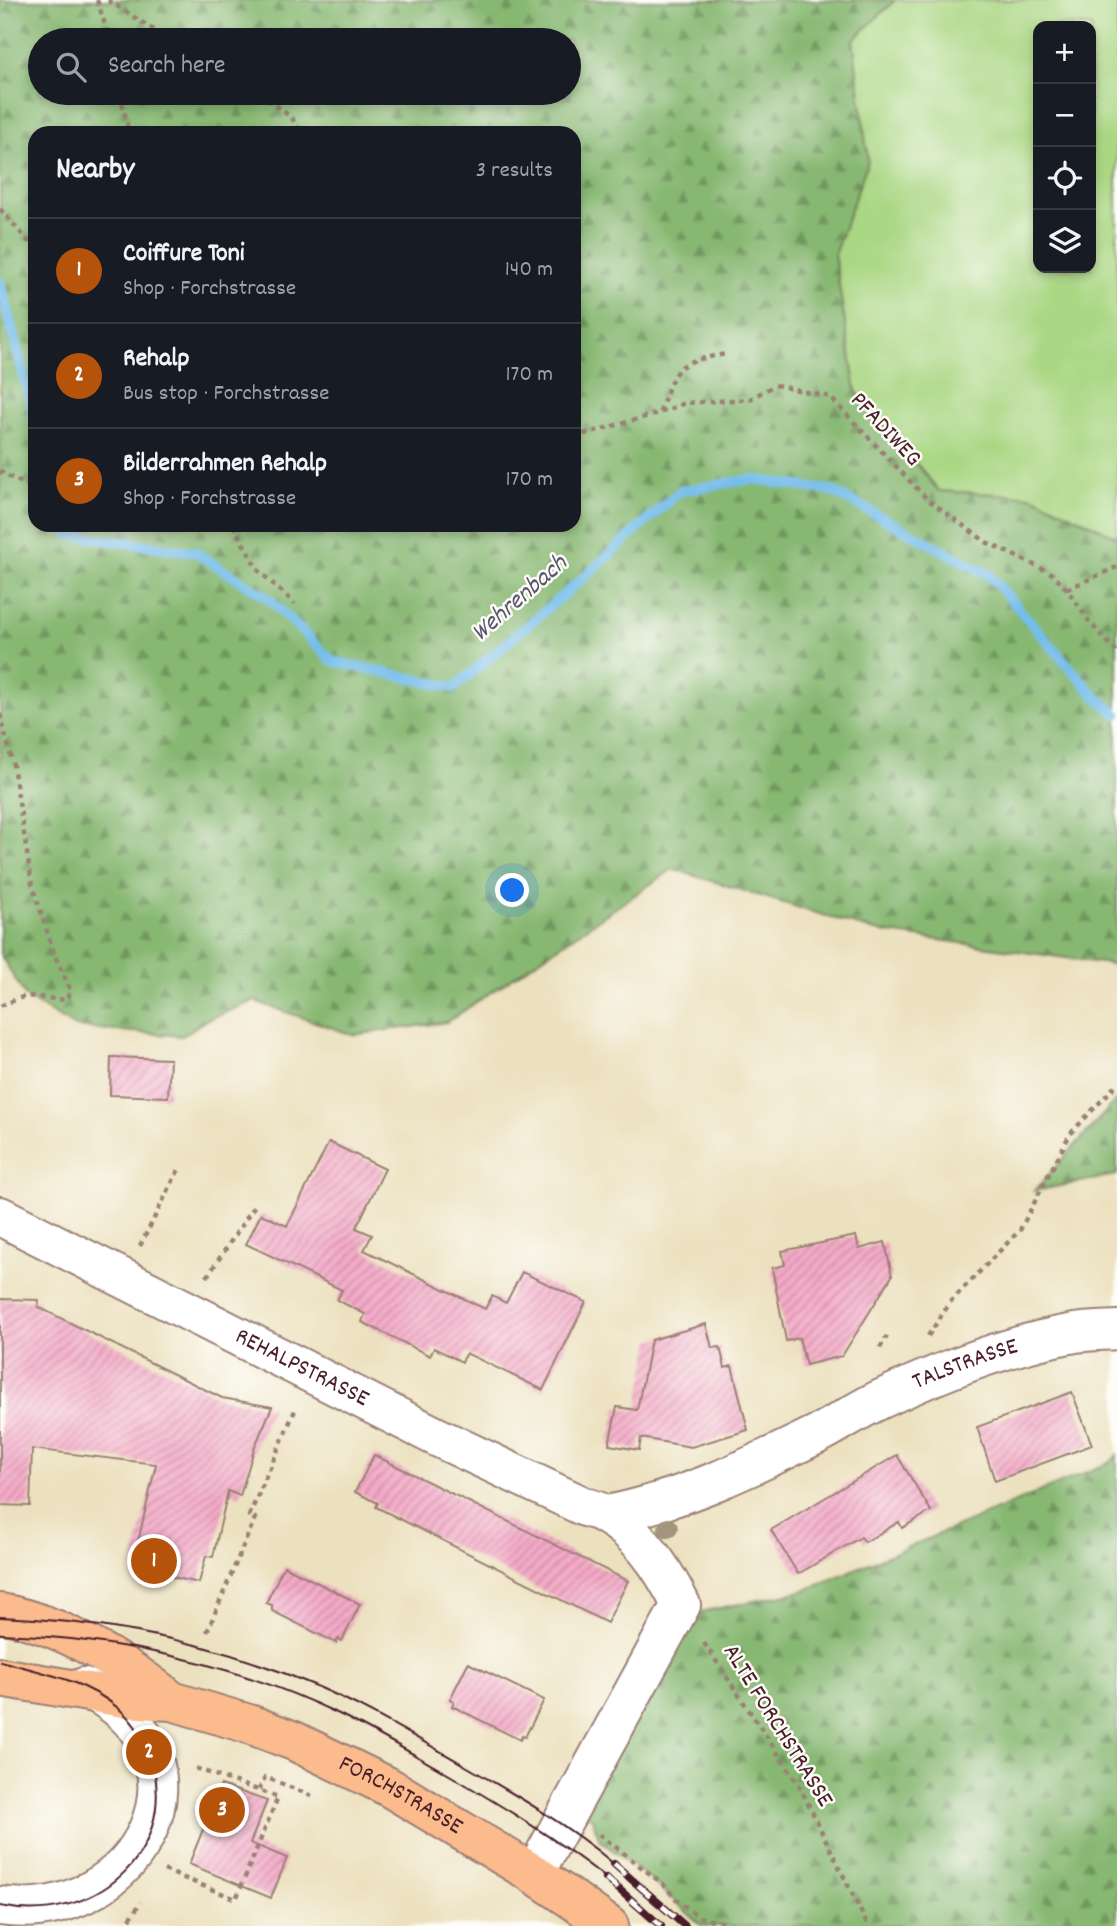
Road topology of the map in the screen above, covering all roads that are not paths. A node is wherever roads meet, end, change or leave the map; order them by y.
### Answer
1 (0, 1216) edge
2 (1117, 1330) edge
3 (607, 1515) junction
4 (0, 1613) edge
5 (0, 1661) edge
6 (0, 1677) edge
7 (99, 1695) junction
8 (172, 1701) junction
9 (534, 1874) junction
10 (0, 1906) edge
11 (609, 1926) edge

1 - 3 street, REHALPSTRASSE
2 - 3 street, TALSTRASSE
3 - 9 street, REHALPSTRASSE
4 - 8 main road, FORCHSTRASSE
5 - 7 street
6 - 7 main road, FORCHSTRASSE
7 - 8 main road, FORCHSTRASSE
7 - 10 street
8 - 9 main road, FORCHSTRASSE
9 - 11 main road, FORCHSTRASSE

